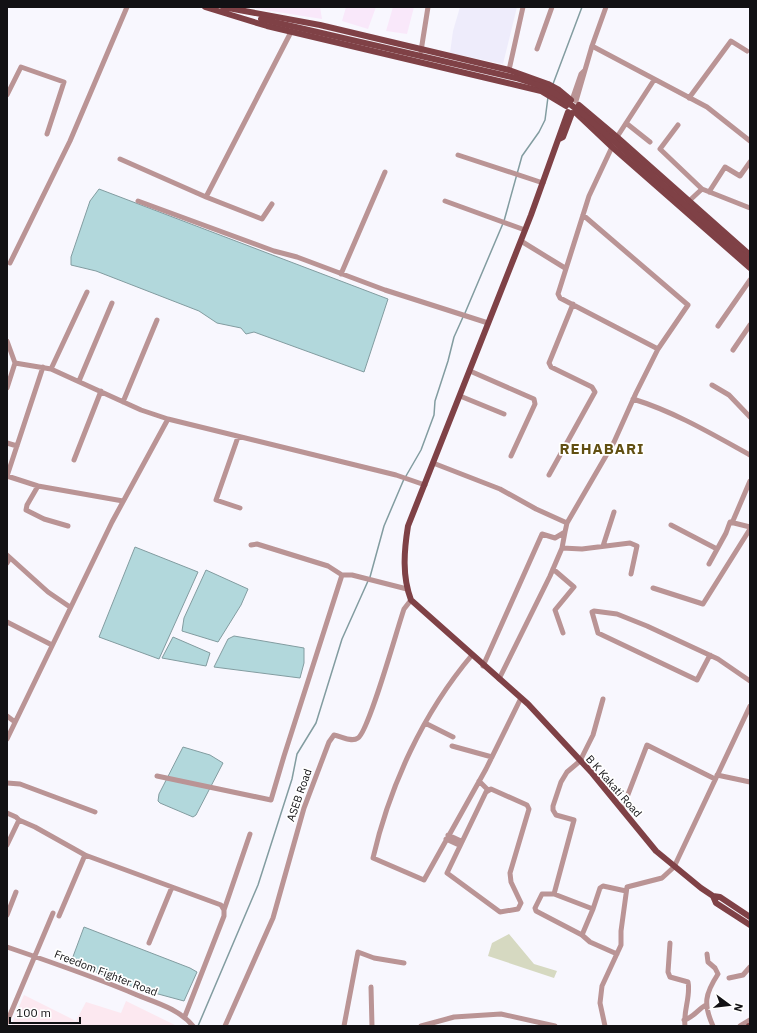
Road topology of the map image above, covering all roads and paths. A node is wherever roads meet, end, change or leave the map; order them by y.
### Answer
1 (127, 7) edge
2 (205, 7) edge
3 (223, 7) edge
4 (428, 7) edge
5 (523, 7) edge
6 (552, 7) edge
7 (606, 7) edge
8 (247, 10) edge
9 (256, 14) junction
10 (258, 20) junction
11 (291, 32) junction
12 (592, 46) junction
13 (537, 49) dead end
14 (421, 51) junction
15 (747, 51) dead end
16 (509, 70) junction
17 (654, 80) junction
18 (7, 95) edge
19 (689, 98) junction
20 (574, 102) junction
21 (570, 111) junction
22 (626, 123) junction
23 (678, 125) dead end
24 (47, 134) dead end
25 (617, 137) junction
26 (750, 141) edge
27 (650, 142) dead end
28 (612, 147) junction
29 (458, 155) dead end
30 (120, 159) dead end
31 (750, 162) edge
32 (386, 172) dead end
33 (542, 183) junction
34 (702, 189) junction
35 (709, 192) junction
36 (206, 197) junction
37 (138, 201) dead end
38 (445, 201) dead end
39 (689, 201) junction
40 (272, 204) dead end
41 (750, 208) edge
42 (583, 215) junction
43 (525, 230) junction
44 (521, 241) junction
45 (750, 255) edge
46 (750, 262) edge
47 (10, 263) dead end
48 (565, 268) junction
49 (750, 268) edge
50 (341, 274) junction
51 (750, 280) edge
52 (87, 292) dead end
53 (112, 303) dead end
54 (573, 304) junction
55 (157, 320) dead end
56 (488, 323) junction
57 (750, 325) edge
58 (718, 326) dead end
59 (7, 341) edge
60 (658, 350) junction
61 (733, 350) dead end
62 (15, 363) junction
63 (43, 367) junction
64 (51, 369) junction
65 (470, 371) junction
66 (78, 381) junction
67 (712, 385) dead end
68 (7, 388) edge
69 (101, 391) junction
70 (460, 396) junction
71 (633, 399) junction
72 (123, 402) junction
73 (504, 414) dead end
74 (750, 417) edge
75 (168, 419) junction
76 (238, 437) junction
77 (7, 443) edge
78 (17, 446) junction
79 (750, 455) edge
80 (511, 456) dead end
81 (74, 460) dead end
82 (433, 463) junction
83 (549, 475) dead end
84 (7, 476) edge
85 (750, 481) edge
86 (425, 485) junction
87 (38, 486) junction
88 (123, 501) junction
89 (240, 508) dead end
90 (614, 512) dead end
91 (567, 522) junction
92 (732, 523) junction
93 (671, 525) dead end
94 (68, 526) dead end
95 (750, 528) edge
96 (565, 532) junction
97 (251, 545) dead end
98 (603, 546) junction
99 (562, 548) junction
100 (717, 548) junction
101 (9, 556) edge
102 (7, 563) edge
103 (709, 564) dead end
104 (553, 569) junction
105 (631, 574) dead end
106 (342, 575) junction
107 (652, 588) dead end
108 (407, 589) junction
109 (411, 600) junction
110 (70, 607) junction
111 (7, 622) edge
112 (563, 633) dead end
113 (52, 645) junction
114 (472, 655) junction
115 (710, 655) junction
116 (483, 666) junction
117 (499, 679) junction
118 (750, 681) edge
119 (521, 698) junction
120 (603, 699) dead end
121 (750, 706) edge
122 (7, 716) edge
123 (15, 722) junction
124 (425, 723) junction
125 (453, 736) dead end
126 (7, 739) edge
127 (452, 746) dead end
128 (492, 757) junction
129 (580, 761) junction
130 (157, 776) dead end
131 (716, 777) junction
132 (750, 782) edge
133 (478, 783) junction
134 (7, 784) edge
135 (487, 791) junction
136 (622, 810) junction
137 (95, 812) dead end
138 (7, 813) edge
139 (20, 820) junction
140 (250, 834) dead end
141 (447, 837) junction
142 (460, 843) junction
143 (7, 845) edge
144 (85, 855) junction
145 (674, 867) junction
146 (172, 887) junction
147 (626, 891) junction
148 (16, 892) dead end
149 (554, 894) junction
150 (713, 896) junction
151 (593, 909) junction
152 (224, 910) junction
153 (53, 913) dead end
154 (7, 915) edge
155 (59, 916) dead end
156 (750, 917) edge
157 (750, 925) edge
158 (582, 935) junction
159 (149, 942) dead end
160 (670, 943) dead end
161 (7, 947) edge
162 (617, 954) junction
163 (707, 954) dead end
164 (35, 957) junction
165 (404, 963) dead end
166 (750, 967) edge
167 (729, 978) dead end
168 (371, 988) dead end
169 (706, 1005) junction
170 (185, 1016) junction
171 (750, 1020) edge
172 (7, 1022) edge
173 (535, 1023) edge
174 (685, 1023) edge
175 (193, 1026) edge
176 (225, 1026) edge
177 (344, 1026) edge
178 (372, 1026) edge
179 (421, 1026) edge
180 (555, 1026) edge
181 (605, 1026) edge
182 (713, 1026) edge
183 (740, 1026) edge

1 - 47 street
2 - 10 main road
3 - 8 main road
4 - 14 street
5 - 16 street
6 - 13 street
7 - 12 street
8 - 9 main road
9 - 10 main road
9 - 14 main road
10 - 11 main road
10 - 46 main road, bridge
11 - 21 main road
11 - 36 street
12 - 17 street
12 - 20 street
14 - 16 main road
15 - 19 street
16 - 20 main road
17 - 19 street
17 - 22 street
18 - 24 street
19 - 26 street
20 - 21 main road
20 - 21 main road
20 - 25 main road
21 - 28 main road
21 - 33 main road
22 - 25 street
22 - 27 street
23 - 34 street
25 - 39 main road
28 - 42 street
28 - 49 main road
29 - 33 street
30 - 36 street
31 - 35 street
32 - 50 street
33 - 43 main road
34 - 35 street
34 - 39 street
35 - 41 street
36 - 40 street
37 - 50 street
38 - 43 street
39 - 45 main road
42 - 48 street
42 - 60 street
43 - 44 main road
44 - 48 street
44 - 56 main road
48 - 54 street
50 - 56 street
51 - 58 street
52 - 64 street
53 - 66 street
54 - 60 street
54 - 83 street
55 - 72 street
56 - 65 main road
57 - 61 street
59 - 62 street
60 - 71 street
62 - 63 street
62 - 68 street
63 - 64 street
63 - 78 street
64 - 66 street
65 - 70 main road
65 - 80 street
66 - 69 street
67 - 74 street
69 - 72 street
69 - 81 street
70 - 73 street
70 - 82 main road
71 - 79 street
71 - 91 street
72 - 75 street
75 - 76 street
75 - 88 street
76 - 86 street
76 - 89 street
77 - 78 street
78 - 84 street
82 - 86 main road
82 - 91 street
84 - 87 street
85 - 92 street
86 - 108 main road
87 - 88 street
87 - 94 street
88 - 110 street
90 - 98 street
91 - 96 street
92 - 95 street
92 - 100 street
93 - 100 street
95 - 107 street
96 - 99 street
96 - 116 street
97 - 106 street
98 - 99 street
98 - 105 street
99 - 104 street
100 - 103 street
101 - 102 street
101 - 110 street
104 - 112 street
104 - 117 street
106 - 108 street
106 - 130 street
108 - 109 main road
109 - 114 main road, B K Kakati Road
109 - 176 street, ASEB Road
110 - 113 street
111 - 113 street
113 - 123 street
114 - 116 main road, B K Kakati Road
114 - 124 street
115 - 115 street
115 - 118 street
116 - 117 main road, B K Kakati Road
117 - 119 main road, B K Kakati Road
119 - 128 street
119 - 129 main road, B K Kakati Road
120 - 129 street
121 - 131 street
122 - 123 street
123 - 126 street
124 - 125 street
124 - 141 street
127 - 128 street
128 - 133 street
129 - 136 main road, B K Kakati Road
129 - 149 street
131 - 132 street
131 - 136 street
131 - 145 street
133 - 135 street
133 - 141 street
134 - 137 street
135 - 142 street
135 - 142 street
136 - 145 main road, B K Kakati Road
138 - 139 street
139 - 143 street
139 - 144 street
140 - 152 street
141 - 142 street
144 - 146 street
144 - 155 street
145 - 147 street
145 - 150 main road, B K Kakati Road
146 - 152 street
146 - 159 street
147 - 151 street
147 - 162 street
148 - 154 street
149 - 151 street
149 - 158 street
150 - 156 main road, B K Kakati Road
150 - 157 main road
151 - 158 street
152 - 170 street
153 - 164 street
158 - 162 street
160 - 174 street
161 - 164 street, Freedom Fighter Road
162 - 181 street
163 - 169 street
164 - 170 street, Freedom Fighter Road
164 - 172 street
165 - 177 street
166 - 167 street
168 - 178 street
169 - 174 street
169 - 182 street
170 - 175 street, Freedom Fighter Road
171 - 183 street
173 - 179 street
173 - 180 street

